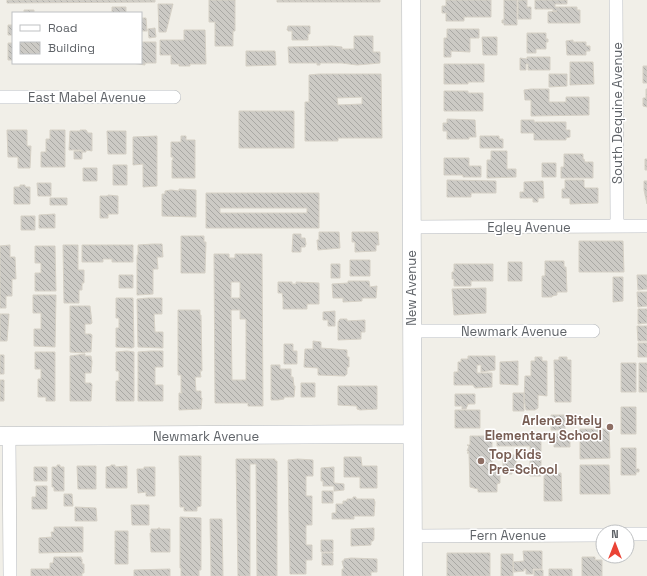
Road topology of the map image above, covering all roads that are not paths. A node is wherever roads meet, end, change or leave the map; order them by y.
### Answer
1 (411, 0) edge
2 (616, 0) edge
3 (0, 97) edge
4 (174, 97) dead end
5 (617, 226) junction
6 (647, 226) edge
7 (411, 227) junction
8 (411, 331) junction
9 (593, 331) dead end
10 (412, 434) junction
11 (5, 436) edge
12 (635, 534) edge
13 (647, 534) edge
14 (595, 535) edge
15 (413, 536) junction
16 (10, 576) edge
17 (413, 576) edge

1 - 7 street, New Avenue
2 - 5 street, South Dequine Avenue
3 - 4 street, East Mabel Avenue
5 - 6 street, Egley Avenue
5 - 7 street, Egley Avenue
7 - 8 street, New Avenue
8 - 9 street, Newmark Avenue
8 - 10 street, New Avenue
10 - 11 street, Newmark Avenue
10 - 15 street, New Avenue
11 - 16 street
12 - 13 street
14 - 15 street, Fern Avenue
15 - 17 street, New Avenue

